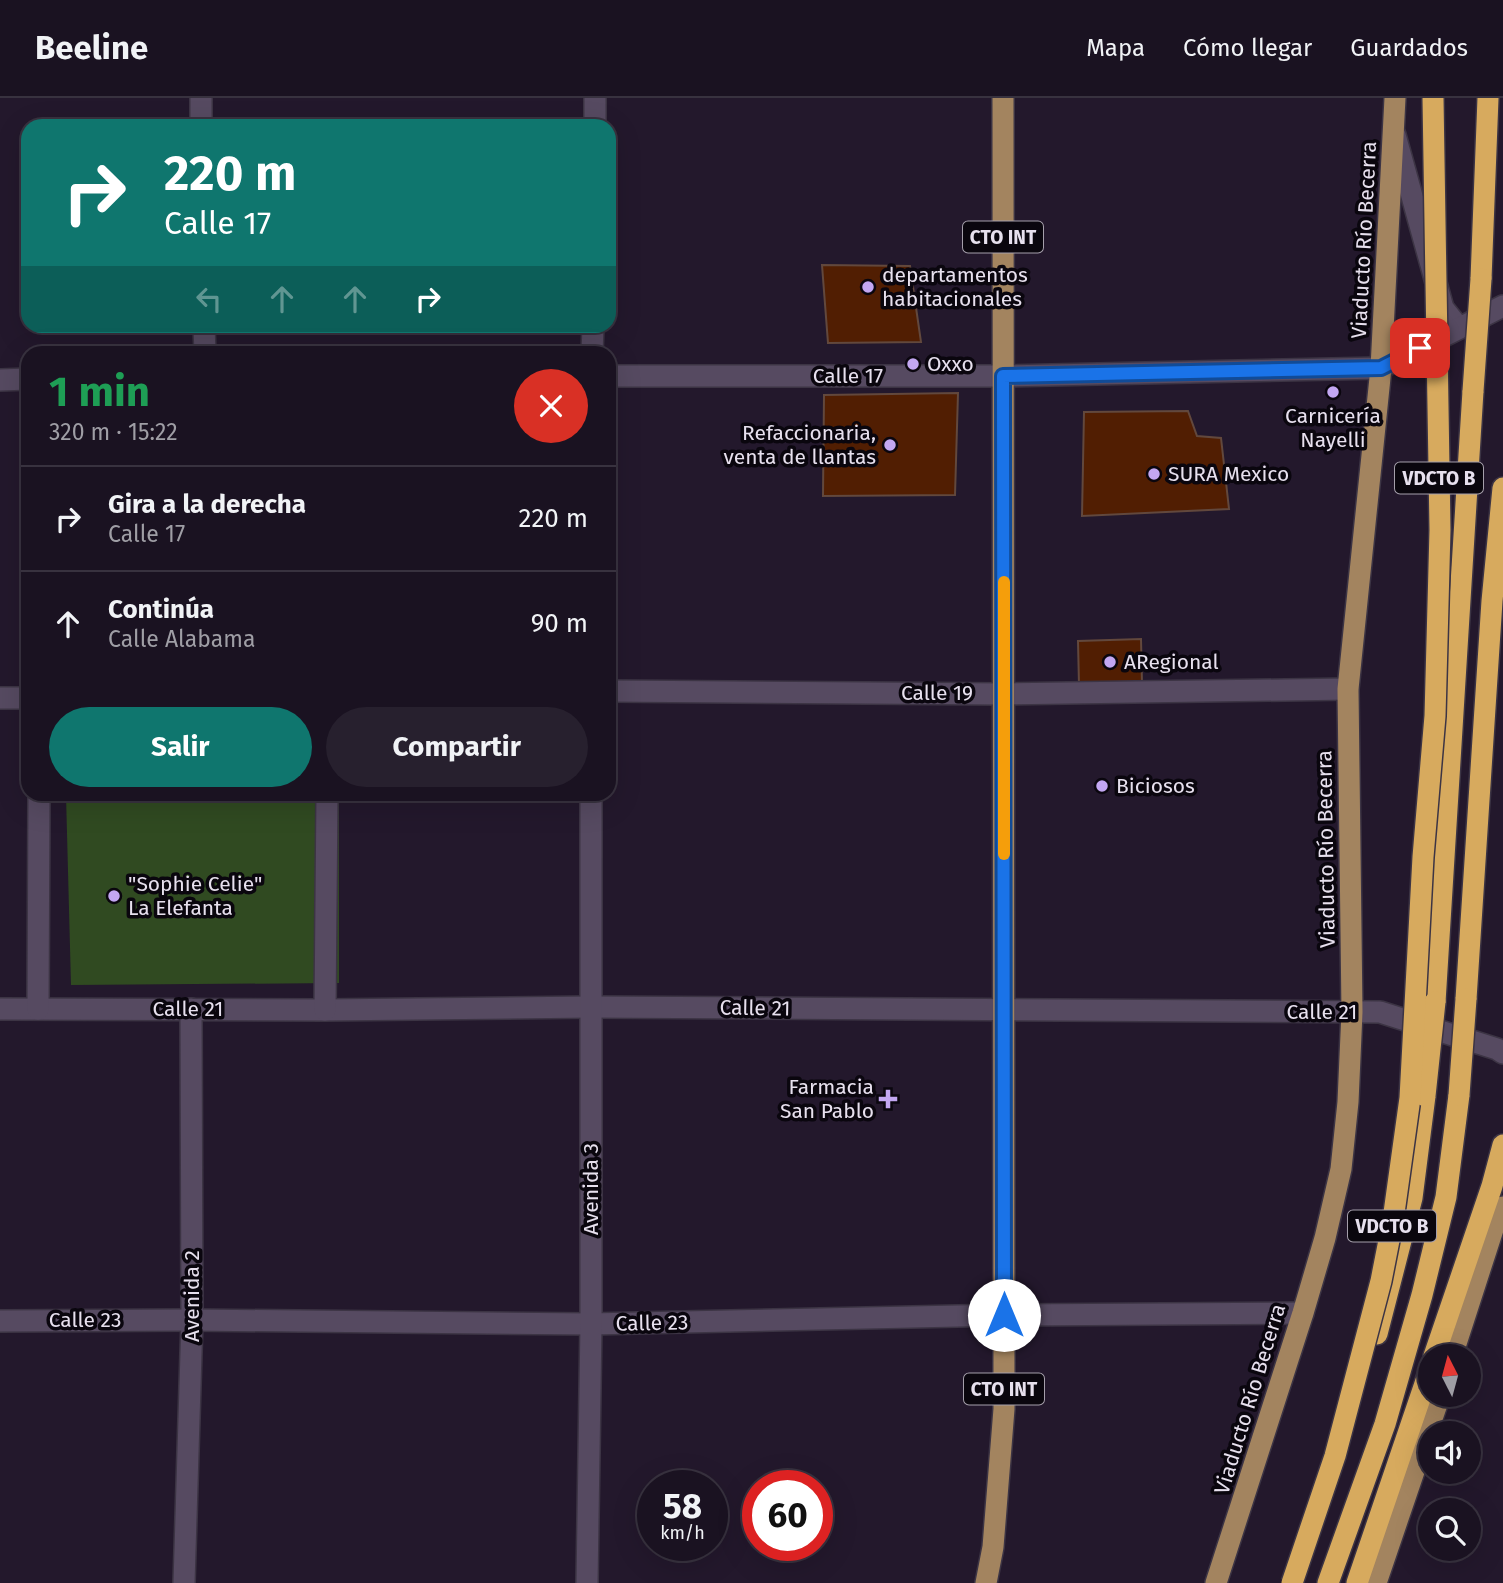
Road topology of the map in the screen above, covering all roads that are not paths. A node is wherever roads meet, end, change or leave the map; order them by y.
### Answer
1 (201, 98) edge
2 (595, 98) edge
3 (1003, 98) edge
4 (1395, 98) edge
5 (1433, 98) edge
6 (1488, 98) edge
7 (201, 119) edge
8 (595, 119) edge
9 (1394, 133) junction
10 (1503, 306) edge
11 (1458, 328) junction
12 (1381, 368) junction
13 (616, 376) edge
14 (1003, 376) junction
15 (21, 379) edge
16 (0, 380) edge
17 (1503, 488) edge
18 (1492, 601) junction
19 (1503, 675) edge
20 (1348, 690) junction
21 (616, 691) edge
22 (1004, 694) junction
23 (0, 698) edge
24 (21, 698) edge
25 (39, 801) edge
26 (327, 801) edge
27 (591, 801) edge
28 (590, 1007) junction
29 (0, 1009) edge
30 (38, 1009) junction
31 (191, 1009) junction
32 (326, 1010) junction
33 (1004, 1011) junction
34 (1352, 1012) junction
35 (1503, 1053) edge
36 (1503, 1145) edge
37 (1503, 1207) edge
38 (1303, 1313) junction
39 (1004, 1315) junction
40 (192, 1320) junction
41 (0, 1321) edge
42 (591, 1324) junction
43 (1438, 1344) edge
44 (1456, 1344) edge
45 (1418, 1404) edge
46 (1436, 1407) edge
47 (184, 1583) edge
48 (587, 1583) edge
49 (986, 1583) edge
50 (1216, 1583) edge
51 (1285, 1583) edge
52 (1292, 1583) edge
53 (1328, 1583) edge
54 (1357, 1583) edge
55 (1376, 1583) edge

1 - 7 street
2 - 8 street
3 - 14 main road, CTO INT
4 - 9 main road, Viaducto Río Becerra
5 - 52 highway, VDCTO B, bridge
6 - 51 highway, VDCTO B, bridge
9 - 11 street
9 - 12 main road, Viaducto Río Becerra
10 - 11 street
11 - 12 street
12 - 14 street, Calle 17
12 - 20 main road, Viaducto Río Becerra
13 - 14 street, Calle 17
14 - 22 main road, CTO INT
15 - 16 street
17 - 18 highway, VDCTO B
18 - 19 highway, VDCTO B
18 - 53 highway, VDCTO B, bridge
20 - 22 street, Calle 19
20 - 34 main road, Viaducto Río Becerra
21 - 22 street, Calle 19
22 - 33 main road, CTO INT
23 - 24 street
25 - 30 street
26 - 32 street
27 - 28 street, Avenida 3
28 - 32 street, Calle 21
28 - 33 street, Calle 21
28 - 42 street, Avenida 3
29 - 30 street, Calle 21
30 - 31 street, Calle 21
31 - 32 street, Calle 21
31 - 40 street, Avenida 2
33 - 34 street, Calle 21
33 - 39 main road, CTO INT
34 - 35 street, Calle 21
34 - 38 main road, Viaducto Río Becerra
36 - 43 highway
37 - 44 main road
38 - 39 street, Calle 23
38 - 50 main road, Viaducto Río Becerra
39 - 42 street, Calle 23
39 - 49 main road, CTO INT
40 - 41 street, Calle 23
40 - 42 street, Calle 23
40 - 47 street, Avenida 2
42 - 48 street, Avenida 3
45 - 54 highway
46 - 55 main road

